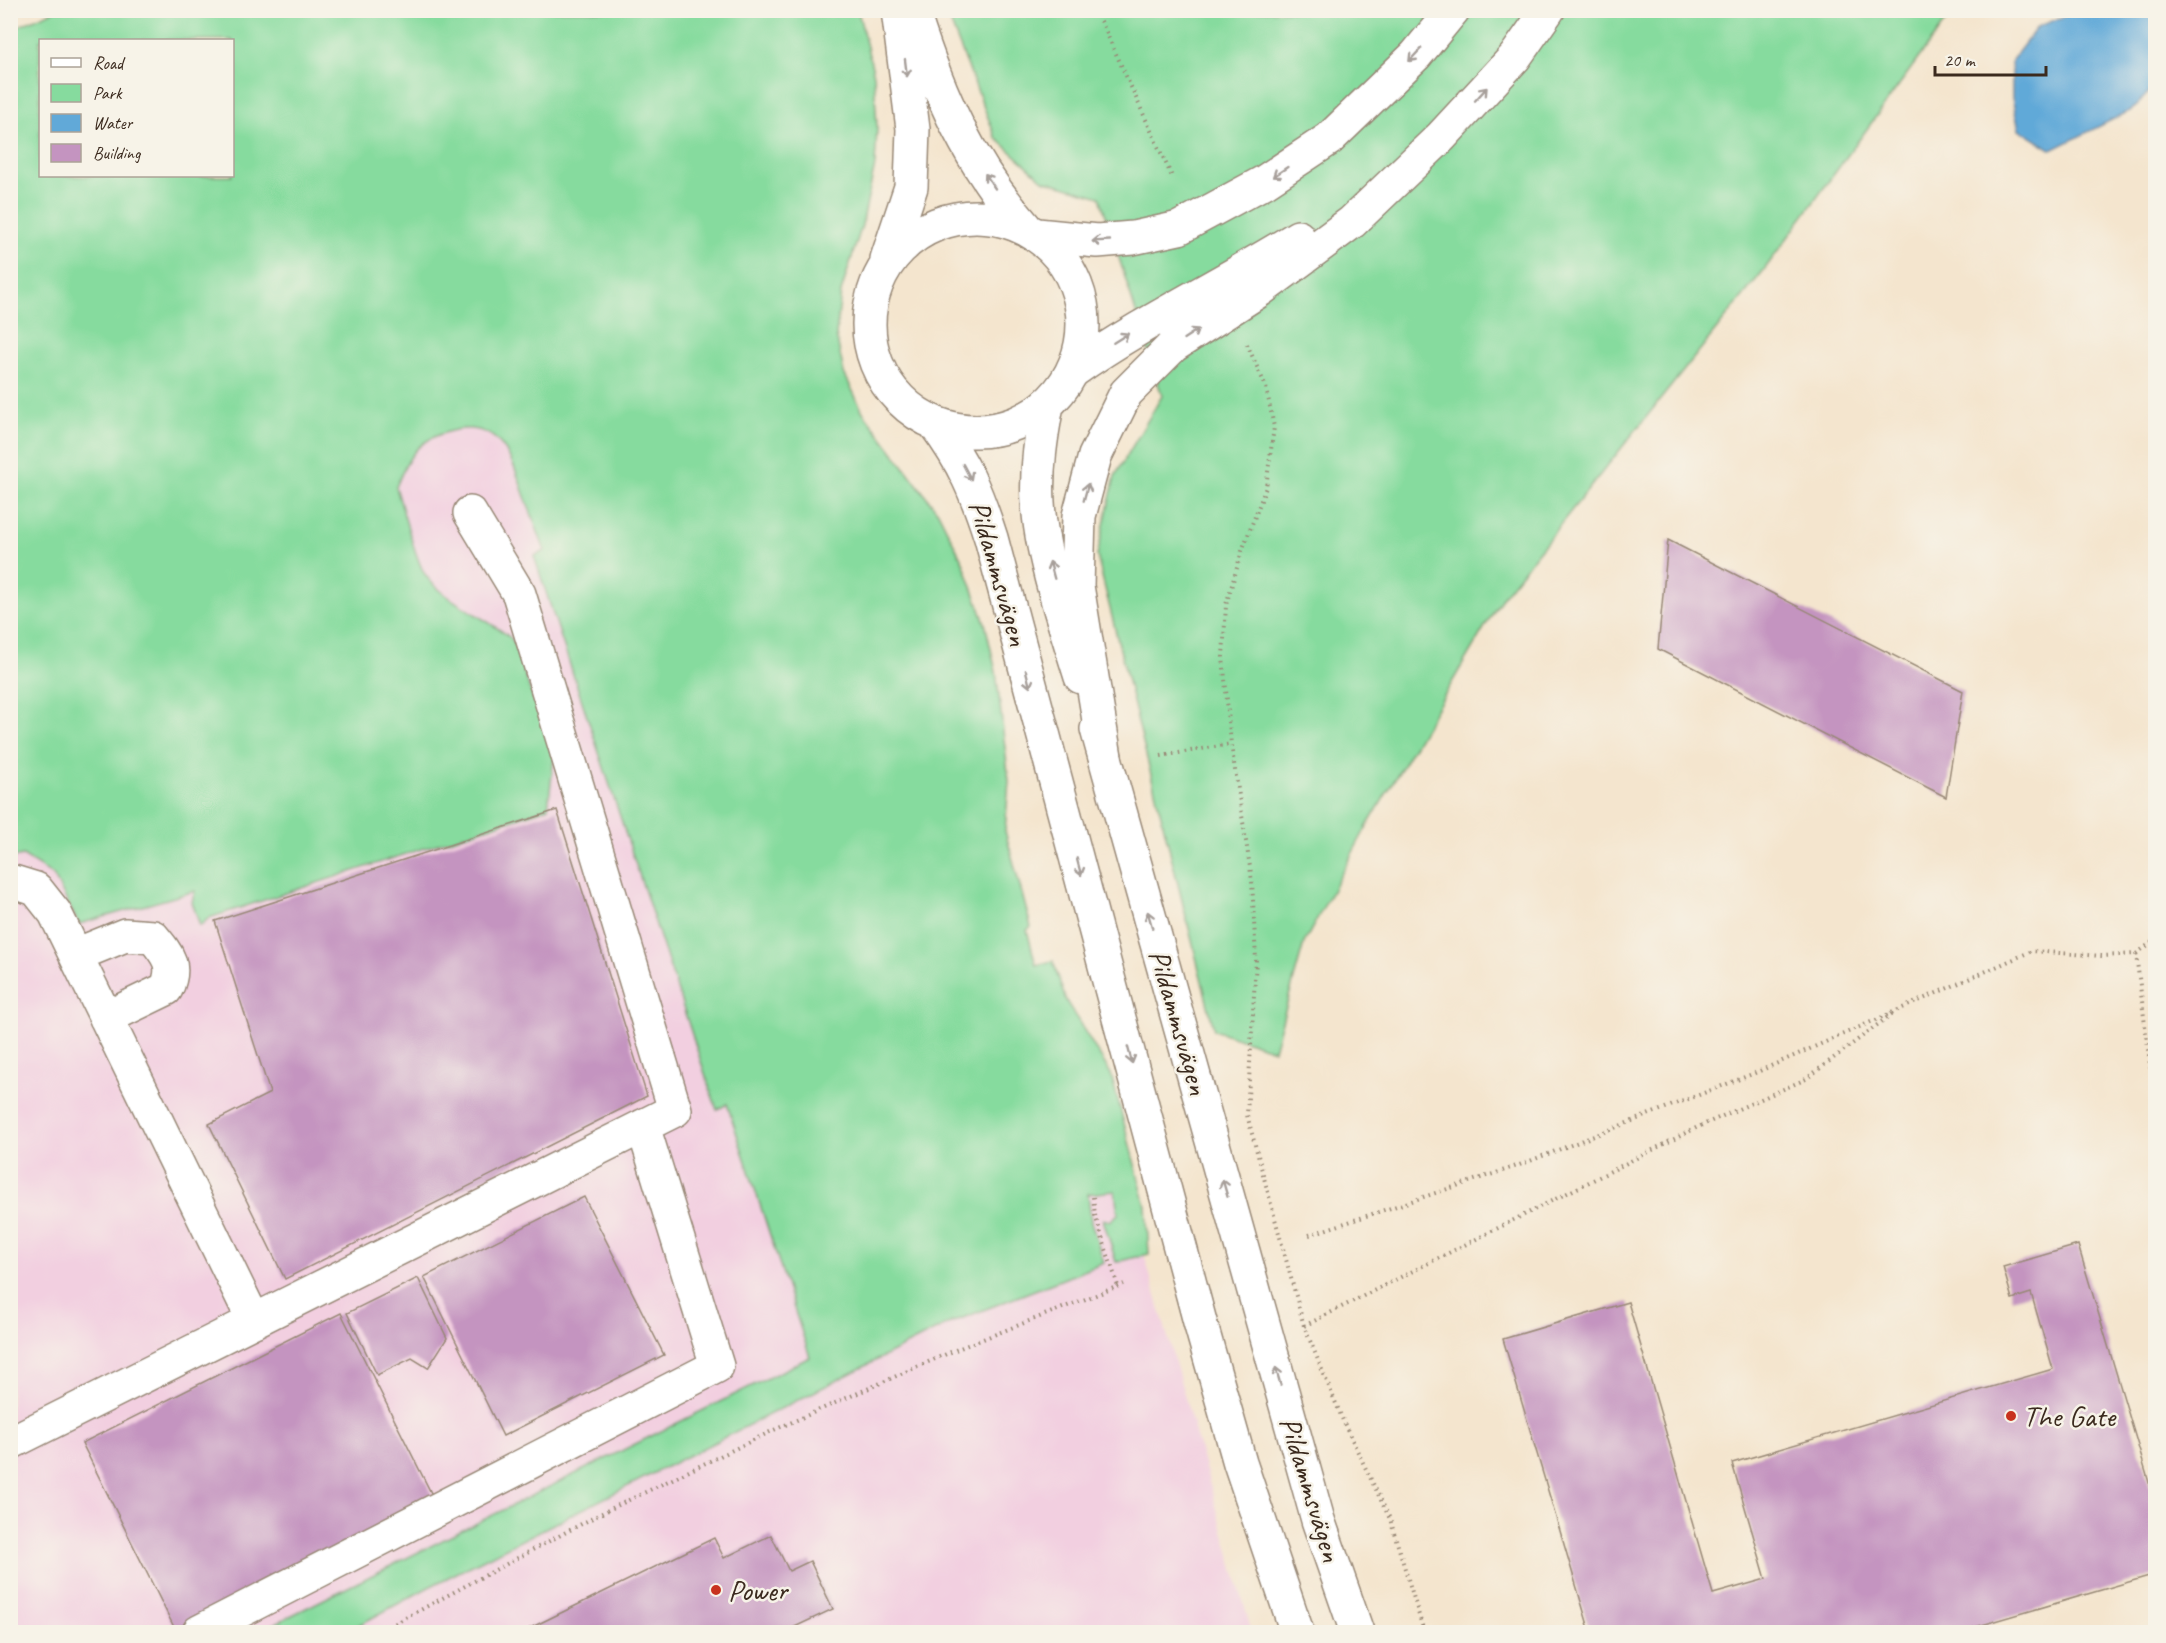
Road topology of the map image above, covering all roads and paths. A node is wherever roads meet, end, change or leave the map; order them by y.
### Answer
1 (898, 10) edge
2 (912, 10) edge
3 (1096, 10) edge
4 (1453, 10) edge
5 (1548, 10) edge
6 (1442, 137) junction
7 (1173, 179) dead end
8 (1031, 231) junction
9 (883, 269) junction
10 (1246, 344) dead end
11 (1073, 371) junction
12 (1047, 405) junction
13 (935, 424) junction
14 (470, 513) dead end
15 (1231, 744) junction
16 (1161, 756) dead end
17 (1105, 757) junction
18 (10, 881) edge
19 (2156, 939) edge
20 (2136, 954) junction
21 (76, 955) junction
22 (1899, 1008) junction
23 (106, 1018) junction
24 (2156, 1112) edge
25 (643, 1126) junction
26 (1093, 1197) dead end
27 (1309, 1235) dead end
28 (1124, 1284) dead end
29 (1118, 1286) junction
30 (254, 1321) junction
31 (1304, 1326) junction
32 (10, 1443) edge
33 (199, 1632) edge
34 (379, 1632) edge
35 (1297, 1632) edge
36 (1357, 1632) edge
37 (1424, 1632) edge

1 -> 9 main road, Pildammsvägen
8 -> 2 main road, Pildammsvägen
3 - 7 path
4 -> 8 main road
6 -> 5 main road
11 -> 6 main road
17 -> 6 main road
8 - 9 main road, Pildammsvägen
8 - 11 main road, Pildammsvägen
9 - 13 main road, Pildammsvägen
10 - 15 path
11 - 12 main road, Pildammsvägen
12 - 13 main road, Pildammsvägen
17 -> 12 main road, Pildammsvägen
13 -> 35 main road, Pildammsvägen
14 - 25 main road
15 - 16 path
15 - 31 path
36 -> 17 main road, Pildammsvägen
18 - 21 main road
19 - 20 path
20 - 22 path
20 - 24 path
21 - 23 main road
21 - 23 main road
22 - 27 path
22 - 31 path
23 - 30 main road
25 - 30 main road
25 - 33 main road
26 - 29 path
28 - 29 path
29 - 34 path
30 - 32 main road
31 - 37 path

